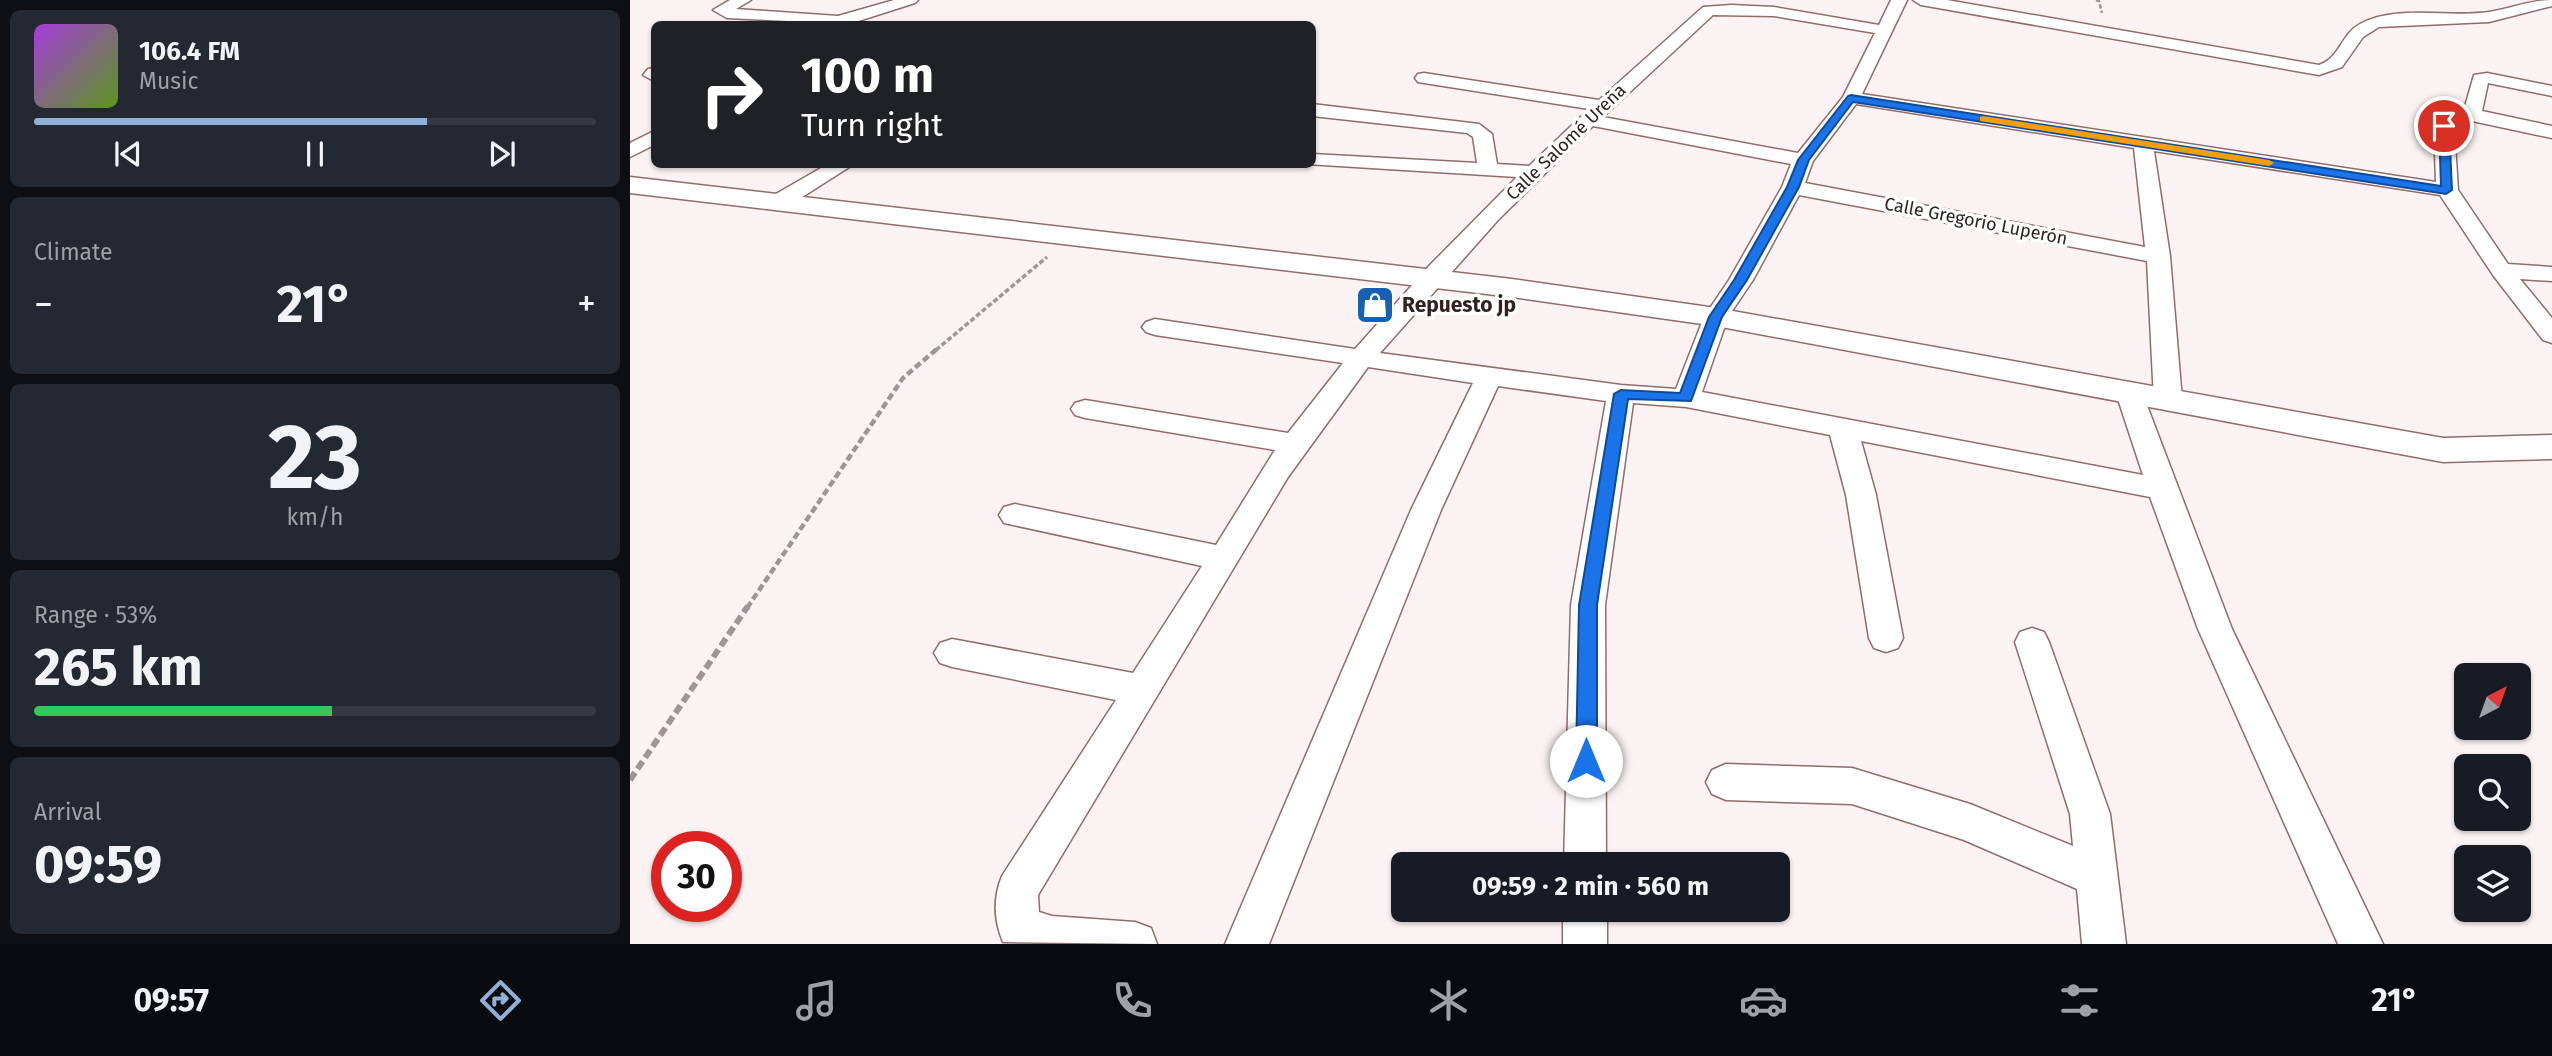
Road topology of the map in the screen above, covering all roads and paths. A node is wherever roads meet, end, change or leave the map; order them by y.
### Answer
1 (743, 0) edge
2 (910, 0) edge
3 (1899, 0) edge
4 (1921, 0) edge
5 (2552, 1) edge
6 (1944, 2) edge
7 (762, 15) junction
8 (751, 21) edge
9 (820, 21) edge
10 (846, 21) edge
11 (1882, 30) junction
12 (1424, 78) dead end
13 (2552, 91) edge
14 (1851, 98) junction
15 (1316, 110) edge
16 (1596, 113) junction
17 (2472, 115) junction
18 (2552, 132) edge
19 (651, 139) edge
20 (2143, 144) junction
21 (630, 151) edge
22 (1316, 160) edge
23 (1803, 160) junction
24 (837, 168) edge
25 (1488, 169) junction
26 (1533, 172) junction
27 (630, 185) edge
28 (1793, 187) junction
29 (2446, 190) junction
30 (777, 203) junction
31 (1069, 238) junction
32 (2158, 256) junction
33 (2501, 270) junction
34 (2552, 274) edge
35 (1429, 279) junction
36 (1716, 317) junction
37 (1154, 327) dead end
38 (2552, 335) edge
39 (1363, 357) junction
40 (1489, 377) junction
41 (2130, 393) junction
42 (1621, 394) junction
43 (1686, 398) junction
44 (2168, 400) junction
45 (1085, 409) dead end
46 (1843, 429) junction
47 (1294, 444) junction
48 (2552, 447) edge
49 (2162, 489) junction
50 (1015, 515) dead end
51 (1224, 559) junction
52 (1886, 638) dead end
53 (2032, 642) dead end
54 (953, 653) dead end
55 (1141, 690) junction
56 (630, 780) edge
57 (1726, 782) dead end
58 (1585, 852) edge
59 (2097, 877) junction
60 (1585, 922) edge
61 (2111, 942) edge
62 (1135, 944) edge
63 (1247, 944) edge
64 (1585, 944) edge
65 (2361, 944) edge

1 - 7 street
2 - 10 street
3 - 11 street
4 - 6 street
5 - 6 street
7 - 8 street
7 - 9 street
11 - 14 street
11 - 16 street, Calle Salomé Ureña
12 - 16 street
13 - 17 street
14 - 20 street
14 - 23 street
15 - 25 street
16 - 23 street
16 - 26 street, Calle Salomé Ureña
17 - 18 street
17 - 29 street
19 - 21 street
20 - 29 street
20 - 32 street
22 - 25 street
23 - 28 street
24 - 30 street
25 - 26 street
26 - 35 street, Calle Salomé Ureña
27 - 30 street
28 - 32 street, Calle Gregorio Luperón
28 - 36 street
29 - 33 street
30 - 31 street
31 - 35 street
31 - 56 path
32 - 44 street
33 - 34 street
33 - 38 street
35 - 36 street
35 - 39 street, Calle Salomé Ureña
36 - 41 street
36 - 43 street
37 - 39 street
39 - 40 street
39 - 47 street, Calle Salomé Ureña
40 - 42 street
40 - 63 street
41 - 44 street
41 - 49 street
42 - 43 street
42 - 58 street
43 - 46 street
44 - 48 street
45 - 47 street
46 - 49 street
46 - 52 street
47 - 51 street, Calle Salomé Ureña
49 - 65 street
50 - 51 street
51 - 55 street, Calle Salomé Ureña
53 - 59 street
54 - 55 street
55 - 62 street, Calle Salomé Ureña
57 - 59 street
59 - 61 street
60 - 64 street

